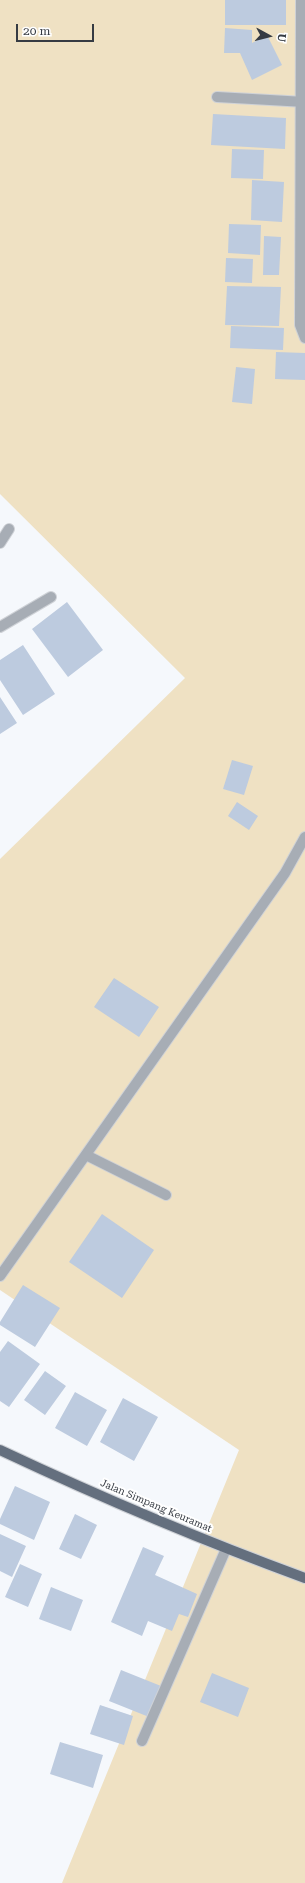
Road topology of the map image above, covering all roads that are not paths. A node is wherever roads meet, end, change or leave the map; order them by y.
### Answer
1 (301, 0) edge
2 (217, 97) dead end
3 (303, 102) edge
4 (305, 338) edge
5 (9, 529) dead end
6 (0, 543) edge
7 (51, 597) dead end
8 (0, 627) edge
9 (305, 837) edge
10 (86, 1155) junction
11 (166, 1195) dead end
12 (0, 1276) edge
13 (0, 1450) edge
14 (226, 1549) junction
15 (305, 1578) edge
16 (142, 1741) dead end

1 - 3 street
2 - 3 street
3 - 4 street
5 - 6 street
7 - 8 street
9 - 10 street
10 - 11 street
10 - 12 street
13 - 14 main road, Jalan Simpang Keuramat
14 - 15 main road, Jalan Simpang Keuramat
14 - 16 street

